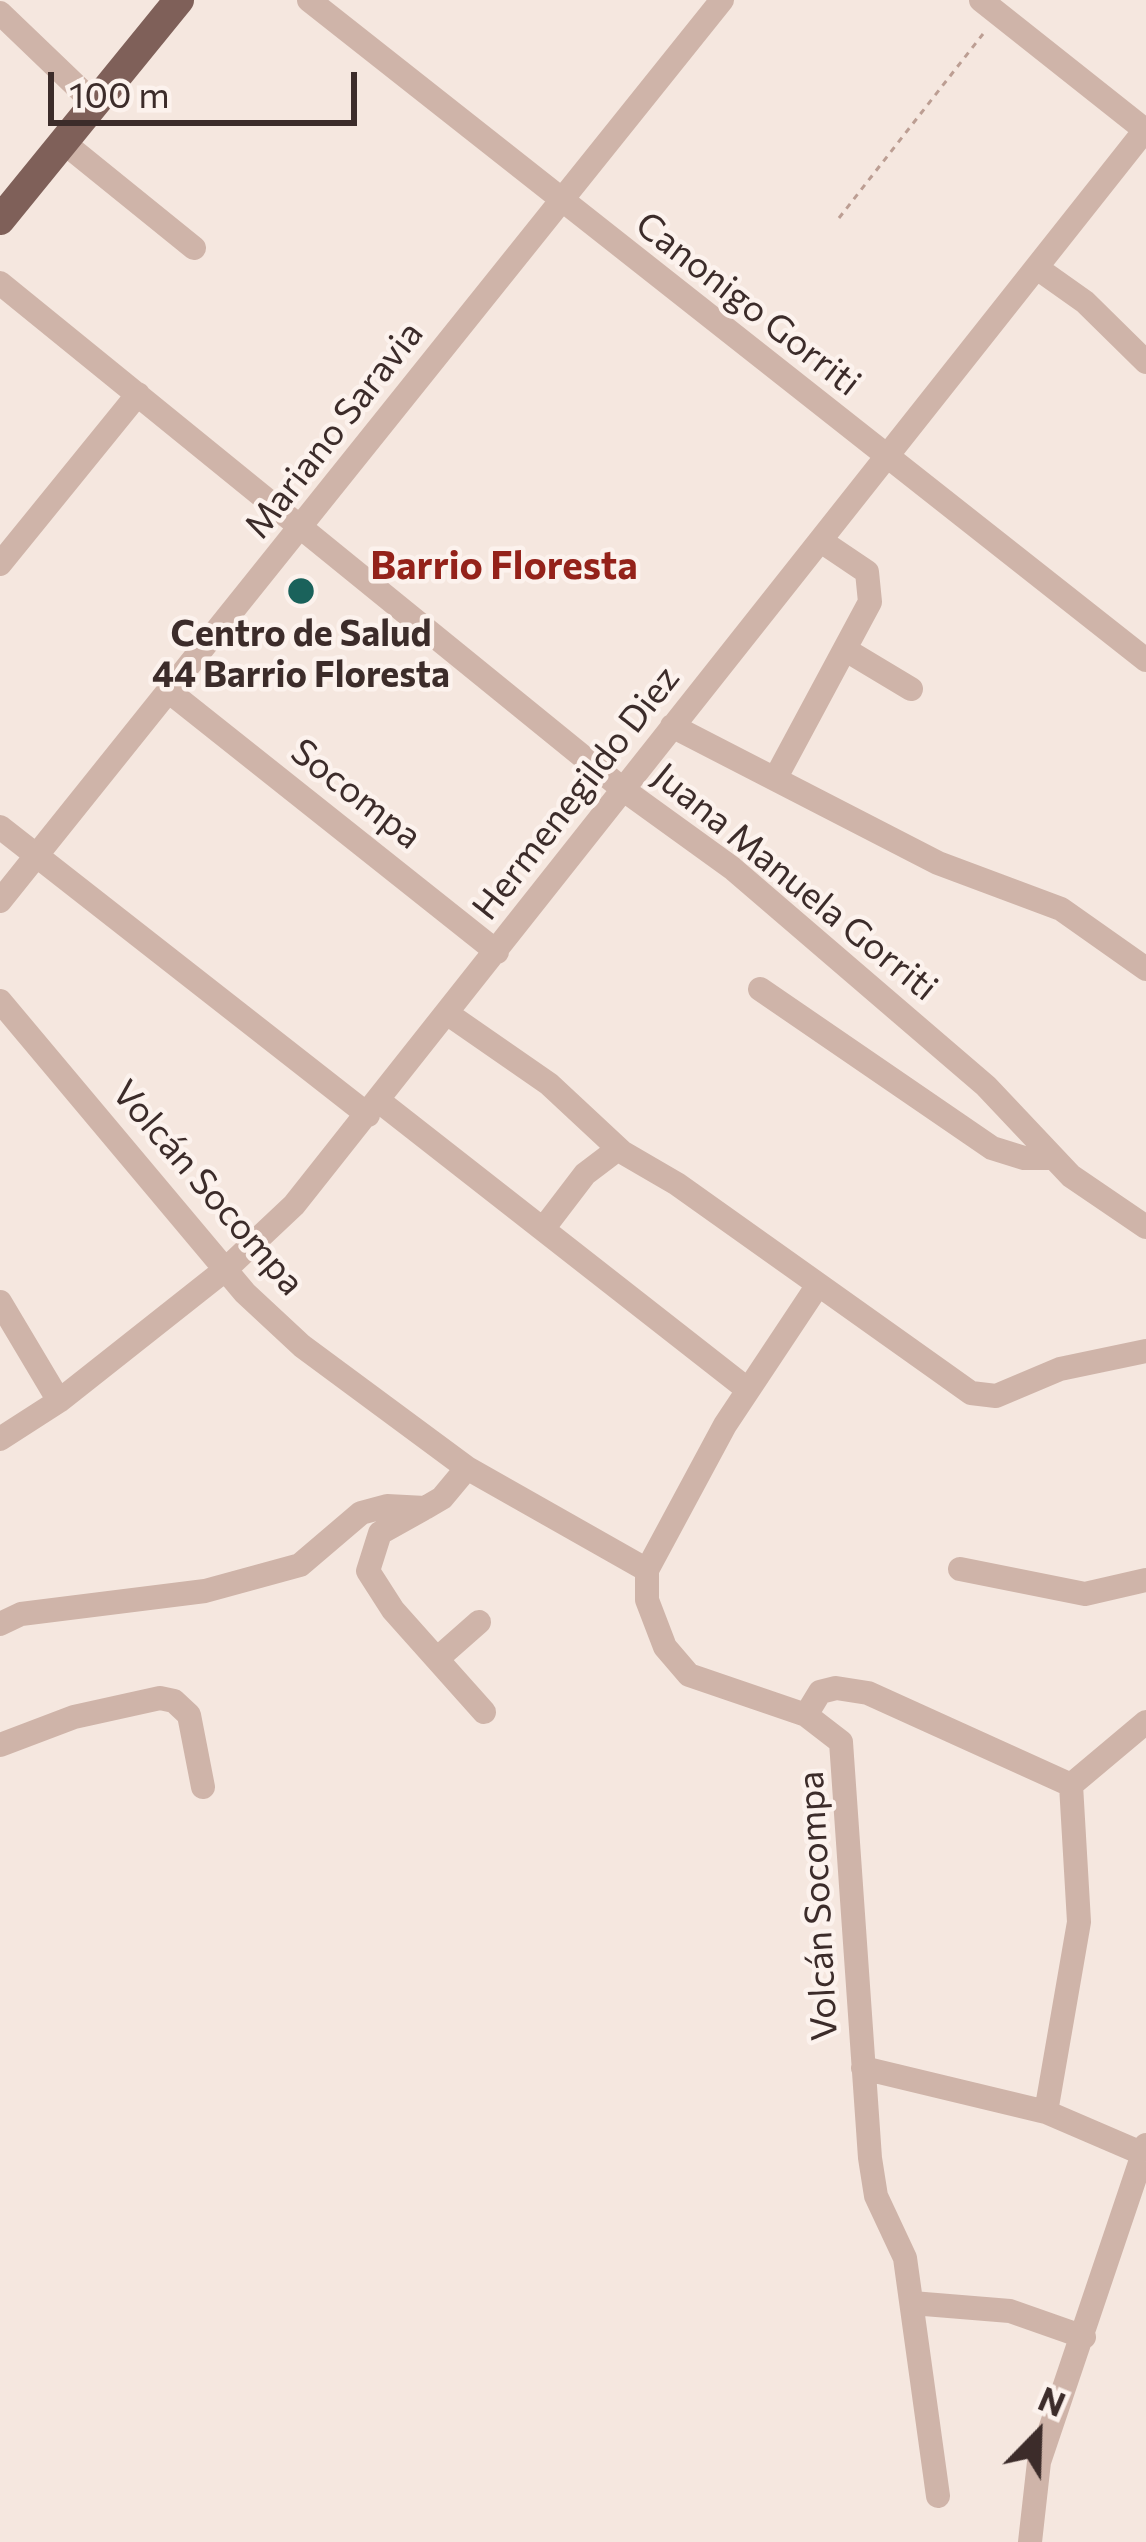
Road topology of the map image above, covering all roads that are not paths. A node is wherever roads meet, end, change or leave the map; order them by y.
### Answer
1 (178, 0) edge
2 (309, 0) edge
3 (722, 0) edge
4 (991, 7) edge
5 (0, 14) edge
6 (94, 104) junction
7 (1145, 130) edge
8 (63, 142) junction
9 (559, 201) junction
10 (0, 220) edge
11 (194, 248) dead end
12 (1037, 268) junction
13 (0, 283) edge
14 (1146, 362) edge
15 (138, 394) junction
16 (887, 460) junction
17 (304, 528) junction
18 (821, 541) junction
19 (0, 564) edge
20 (846, 650) junction
21 (1146, 660) edge
22 (911, 689) dead end
23 (171, 694) junction
24 (672, 726) junction
25 (775, 778) junction
26 (624, 790) junction
27 (0, 827) edge
28 (38, 857) junction
29 (0, 901) edge
30 (497, 952) junction
31 (1146, 969) edge
32 (760, 989) dead end
33 (0, 1001) edge
34 (448, 1014) junction
35 (374, 1108) junction
36 (618, 1149) junction
37 (1053, 1158) junction
38 (1146, 1227) edge
39 (543, 1229) junction
40 (226, 1269) junction
41 (818, 1285) junction
42 (0, 1302) edge
43 (1146, 1351) edge
44 (747, 1389) junction
45 (59, 1401) junction
46 (0, 1439) edge
47 (467, 1468) junction
48 (425, 1508) junction
49 (960, 1569) dead end
50 (647, 1570) junction
51 (1146, 1580) edge
52 (478, 1622) dead end
53 (0, 1624) edge
54 (437, 1659) junction
55 (484, 1712) dead end
56 (806, 1715) junction
57 (1146, 1722) edge
58 (0, 1745) edge
59 (1071, 1785) junction
60 (203, 1786) dead end
61 (863, 2068) junction
62 (1046, 2112) junction
63 (1143, 2148) edge
64 (912, 2303) junction
65 (1084, 2337) junction
66 (938, 2495) dead end
67 (1030, 2542) edge

1 - 6 main road
2 - 9 street, Canonigo Gorriti
3 - 9 street, Mariano Saravia
4 - 7 street
5 - 6 street
6 - 8 main road
7 - 12 street, Hermenegildo Diez
8 - 10 main road
8 - 11 street
9 - 16 street, Canonigo Gorriti
9 - 17 street, Mariano Saravia
12 - 14 street
12 - 16 street, Hermenegildo Diez
13 - 15 street, Juana Manuela Gorriti
15 - 17 street, Juana Manuela Gorriti
15 - 19 street
16 - 18 street, Hermenegildo Diez
16 - 21 street, Canonigo Gorriti
17 - 23 street, Mariano Saravia
17 - 26 street, Juana Manuela Gorriti
18 - 20 street
18 - 24 street, Hermenegildo Diez
20 - 22 street
20 - 25 street
23 - 28 street, Mariano Saravia
23 - 30 street, Socompa
24 - 25 street
24 - 26 street, Hermenegildo Diez
25 - 31 street
26 - 30 street, Hermenegildo Diez
26 - 37 street, Juana Manuela Gorriti
27 - 28 street
28 - 29 street, Mariano Saravia
28 - 35 street
30 - 34 street, Hermenegildo Diez
32 - 37 street
33 - 40 street, Volcán Socompa
34 - 35 street, Hermenegildo Diez
34 - 36 street
35 - 39 street
35 - 40 street, Hermenegildo Diez
36 - 39 street
36 - 41 street
37 - 38 street, Juana Manuela Gorriti
39 - 44 street
40 - 45 street, Hermenegildo Diez
40 - 47 street, Volcán Socompa
41 - 43 street
41 - 44 street
42 - 45 street
44 - 50 street
45 - 46 street, Hermenegildo Diez
47 - 48 street
47 - 50 street, Volcán Socompa
48 - 53 street
48 - 54 street
49 - 51 street
50 - 56 street, Volcán Socompa
52 - 54 street
54 - 55 street
56 - 59 street
56 - 61 street, Volcán Socompa
57 - 59 street
58 - 60 street
59 - 62 street
61 - 62 street
61 - 64 street, Volcán Socompa
62 - 63 street
63 - 65 street
64 - 65 street
64 - 66 street, Volcán Socompa
65 - 67 street

